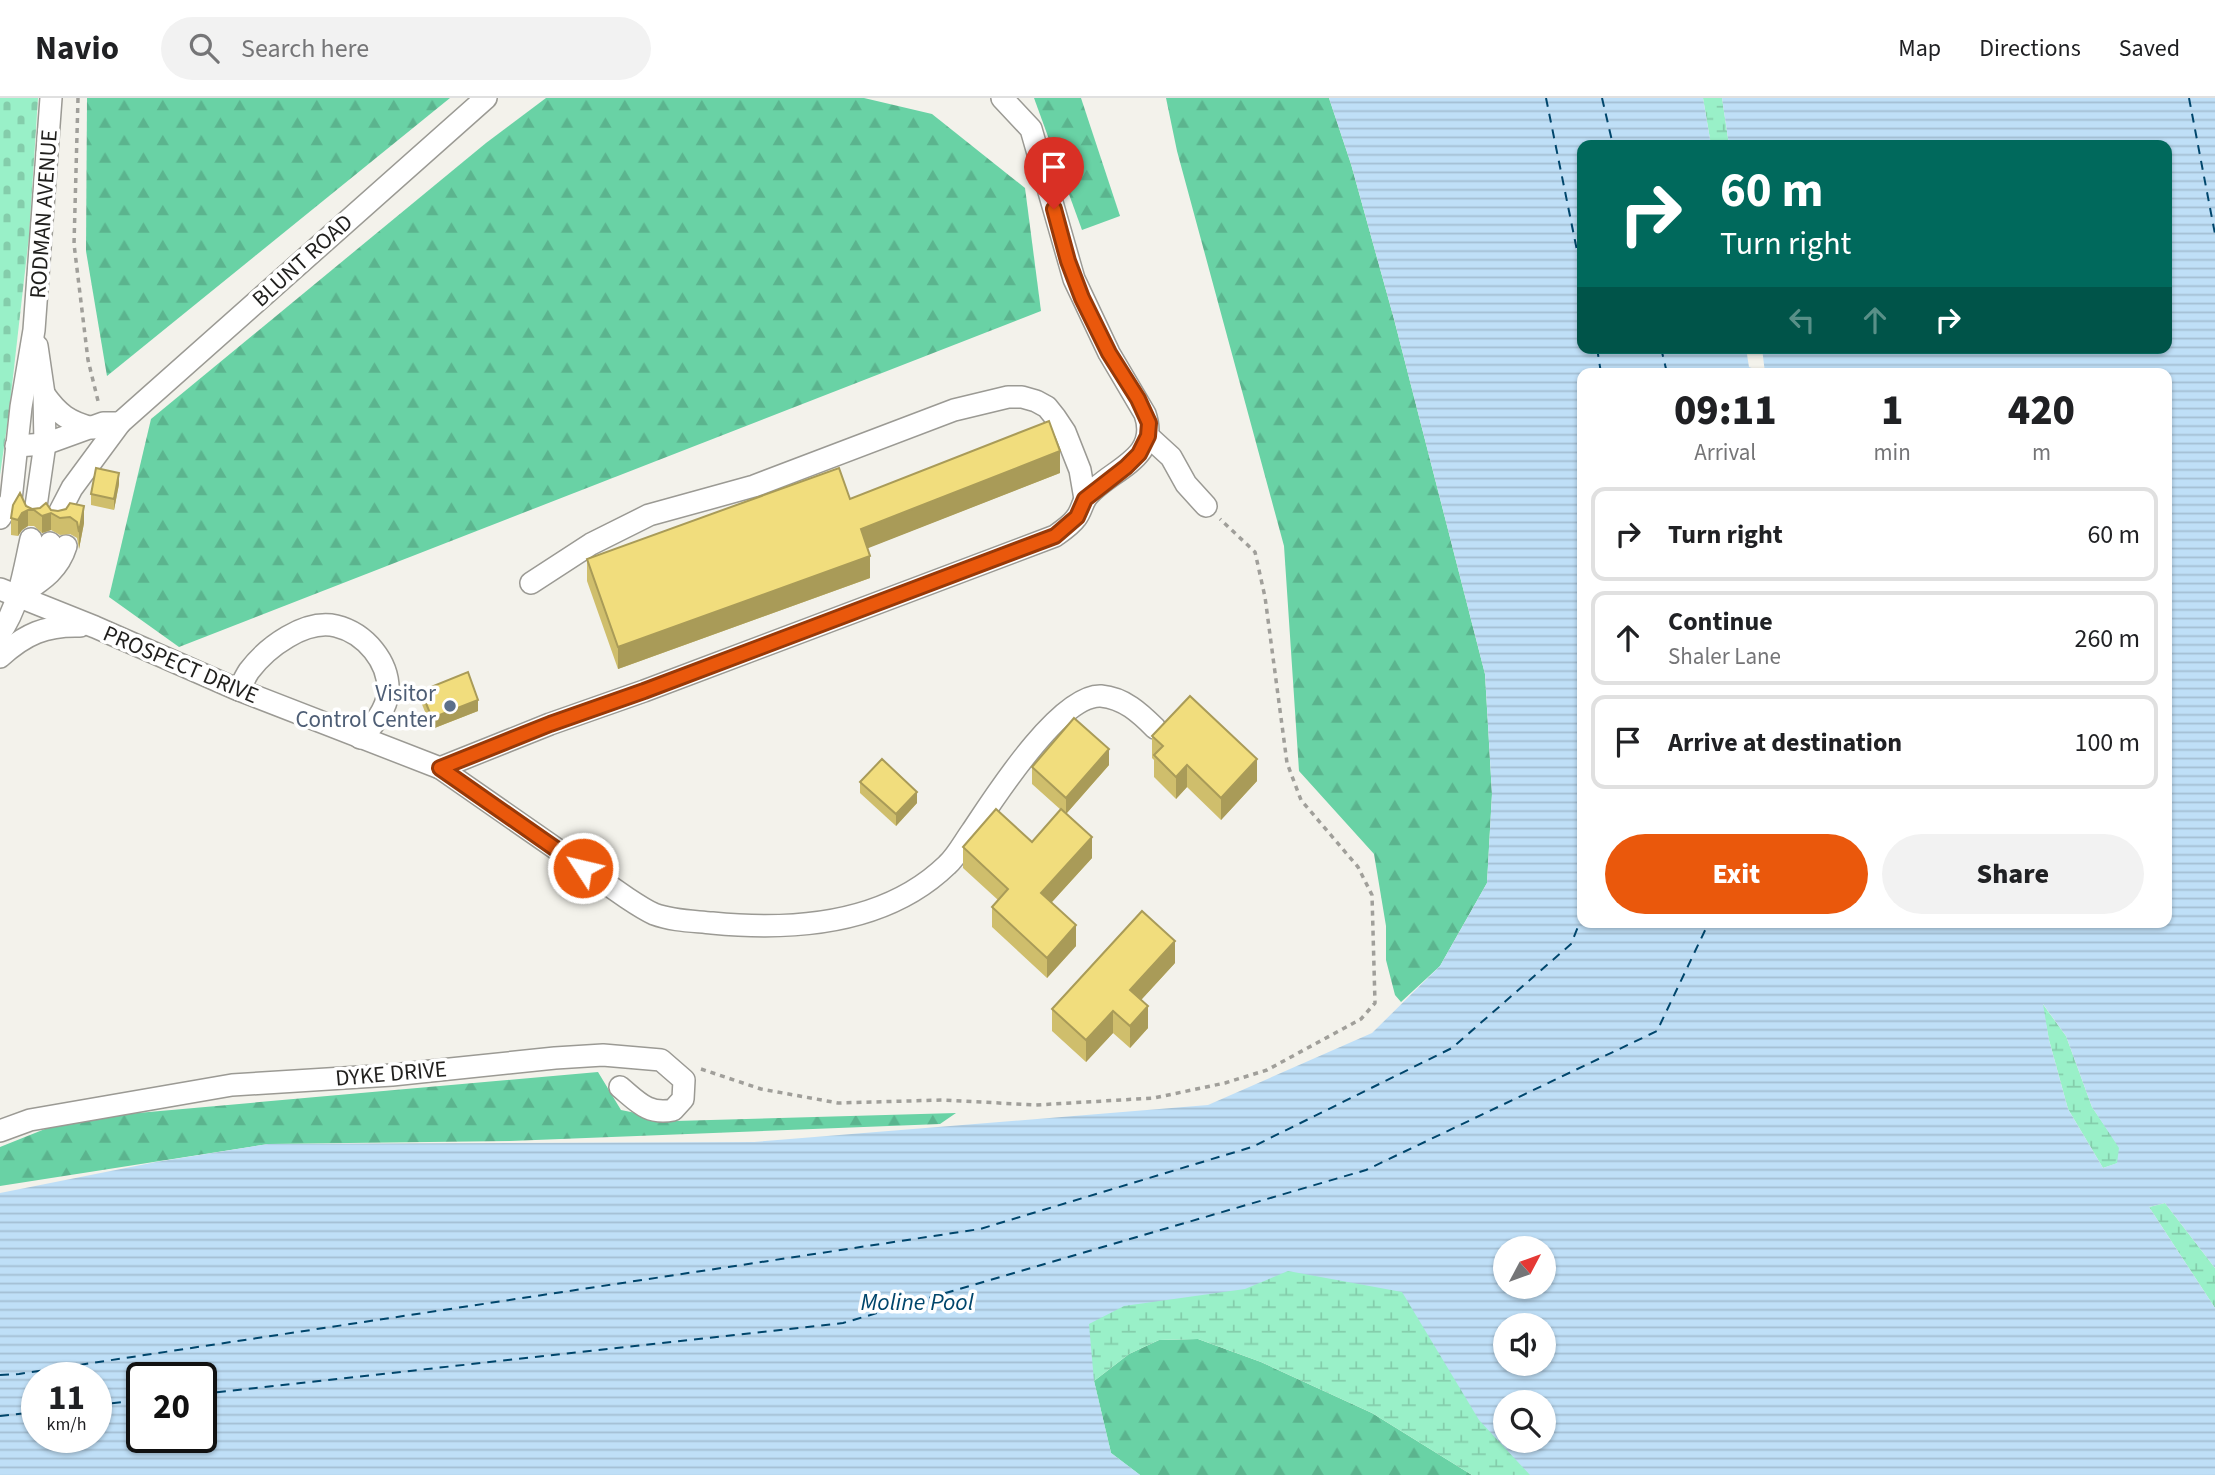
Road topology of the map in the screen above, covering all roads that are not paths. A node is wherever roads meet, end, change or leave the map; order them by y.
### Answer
1 (51, 98) edge
2 (486, 98) edge
3 (1002, 98) edge
4 (34, 330) junction
5 (44, 394) junction
6 (105, 425) junction
7 (1148, 436) junction
8 (45, 444) junction
9 (16, 446) junction
10 (1085, 499) junction
11 (1206, 506) road end
12 (35, 513) edge
13 (0, 518) edge
14 (531, 583) dead end
15 (9, 593) edge
16 (94, 626) junction
17 (0, 633) edge
18 (0, 657) edge
19 (239, 690) junction
20 (1155, 728) edge
21 (360, 738) junction
22 (440, 768) junction
23 (620, 1087) dead end
24 (0, 1131) edge

1 - 4 street, RODMAN AVENUE
2 - 6 street, BLUNT ROAD
3 - 7 street
4 - 5 street, RODMAN AVENUE
4 - 9 street, RODMAN AVENUE
5 - 6 street
5 - 8 street, RODMAN AVENUE
6 - 8 street, BLUNT ROAD
6 - 8 street, BLUNT ROAD
7 - 10 street
7 - 11 street
8 - 9 street, BLUNT ROAD
8 - 12 street, RODMAN AVENUE
9 - 13 street, RODMAN AVENUE
10 - 14 street
10 - 22 street
15 - 15 street
15 - 16 street, PROSPECT DRIVE
15 - 17 street
16 - 18 street
16 - 19 street, PROSPECT DRIVE
19 - 21 street, PROSPECT DRIVE
19 - 21 street
20 - 22 street, PROSPECT DRIVE
21 - 22 street, PROSPECT DRIVE
23 - 24 street, DYKE DRIVE

